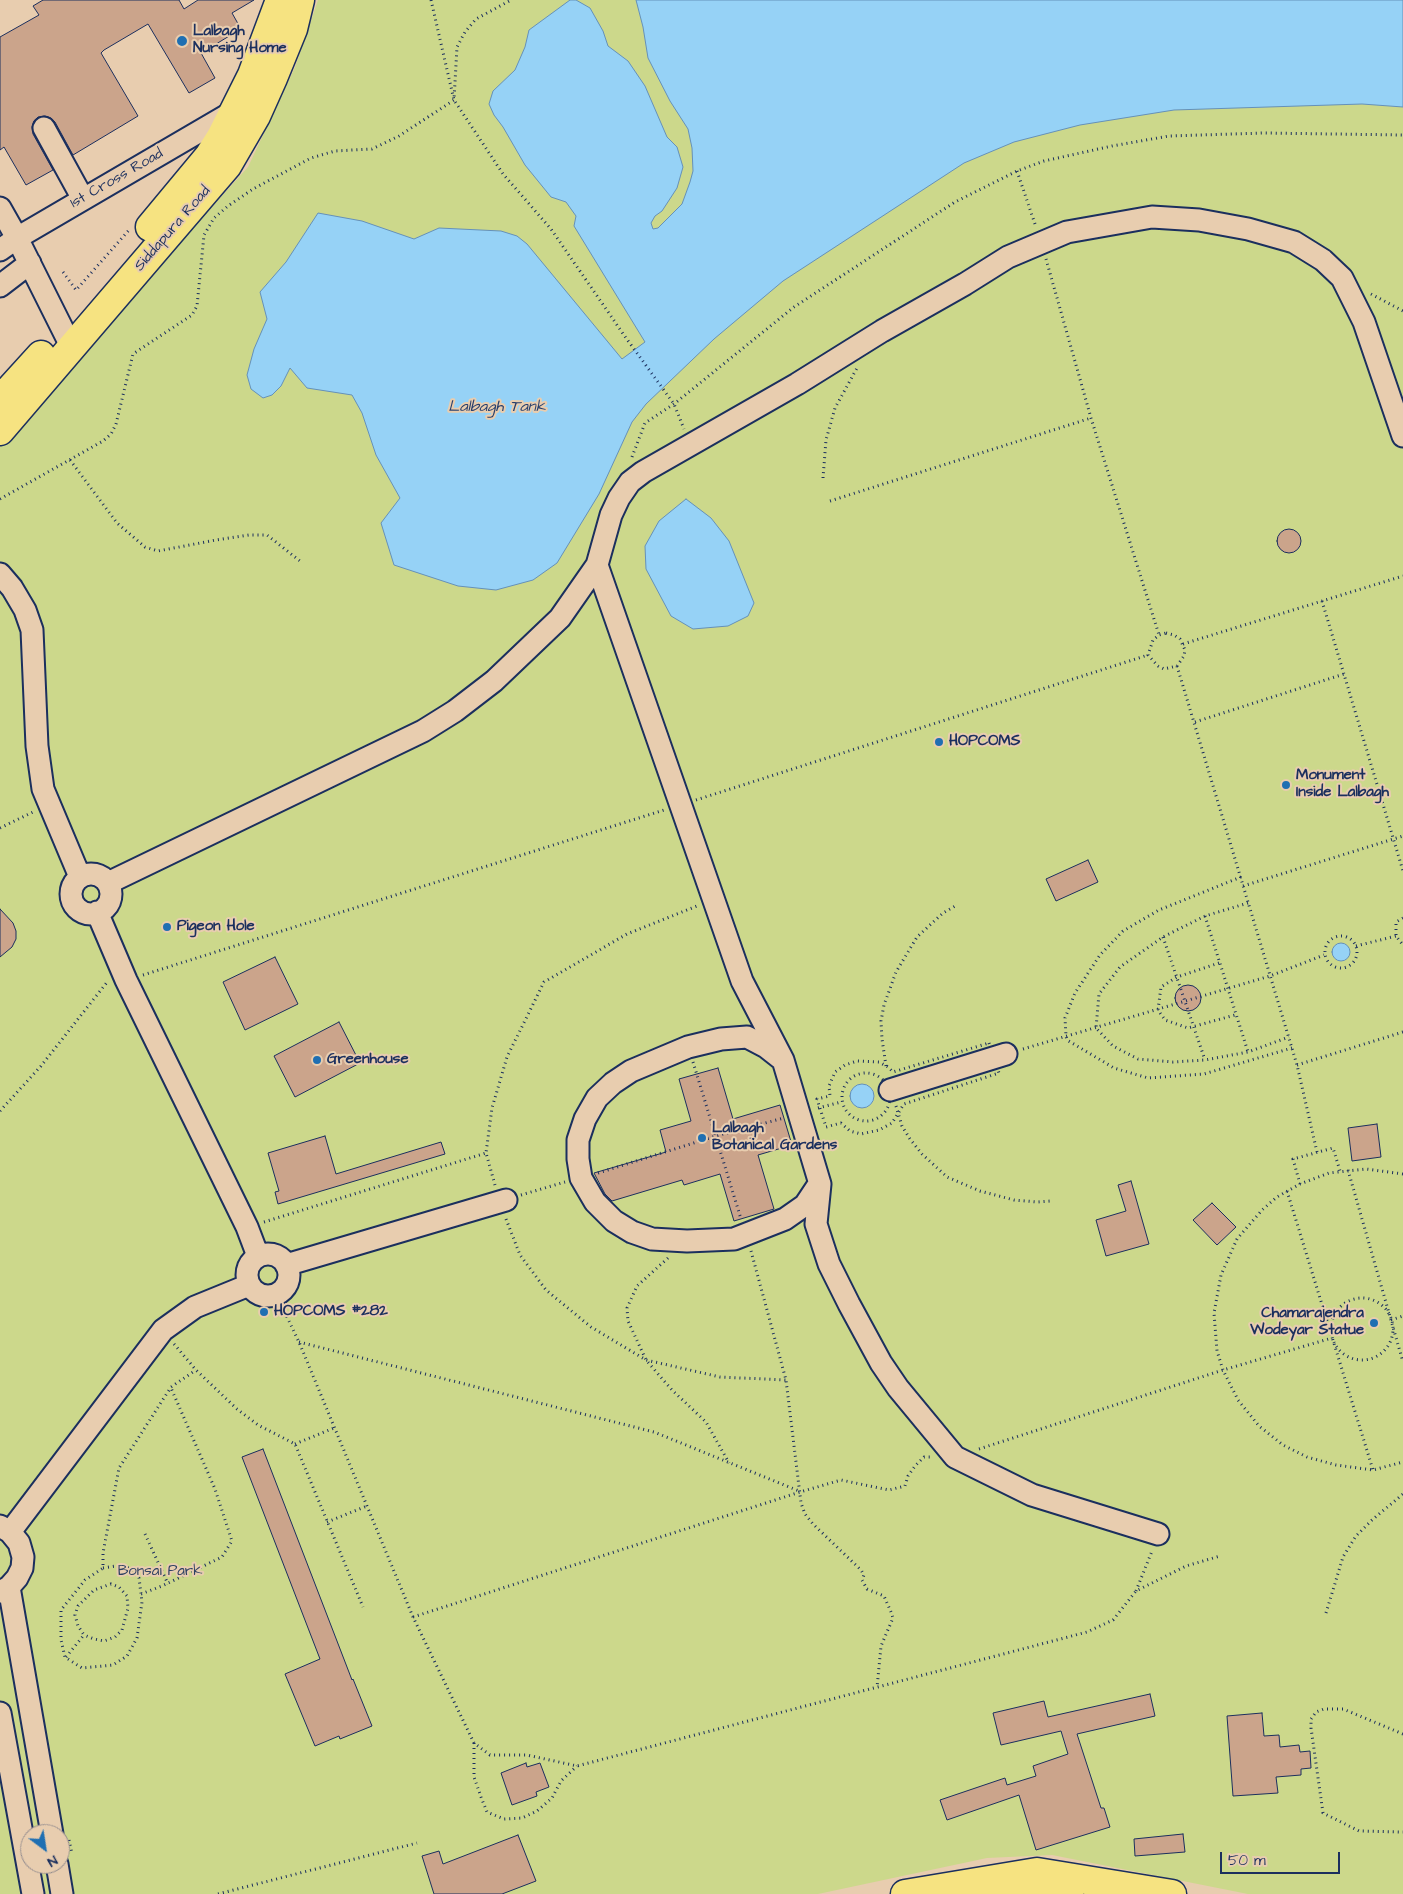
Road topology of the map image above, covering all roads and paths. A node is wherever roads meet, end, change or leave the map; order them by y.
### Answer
1 (280, 0) edge
2 (300, 0) edge
3 (431, 0) edge
4 (511, 0) edge
5 (454, 100) junction
6 (236, 110) junction
7 (44, 128) dead end
8 (1403, 135) edge
9 (1017, 171) junction
10 (83, 199) junction
11 (0, 208) edge
12 (1041, 242) junction
13 (8, 244) edge
14 (30, 263) junction
15 (0, 286) edge
16 (68, 340) junction
17 (862, 361) dead end
18 (0, 400) edge
19 (674, 404) junction
20 (1091, 418) junction
21 (0, 430) edge
22 (1403, 436) edge
23 (690, 446) junction
24 (631, 458) dead end
25 (70, 460) junction
26 (824, 478) dead end
27 (0, 499) edge
28 (830, 501) dead end
29 (300, 561) dead end
30 (597, 565) junction
31 (0, 574) edge
32 (1403, 576) edge
33 (1322, 600) junction
34 (1160, 635) junction
35 (1183, 644) junction
36 (1148, 655) junction
37 (1178, 666) junction
38 (1344, 674) junction
39 (1194, 722) junction
40 (49, 804) junction
41 (681, 805) junction
42 (0, 828) edge
43 (1403, 836) edge
44 (1394, 838) junction
45 (1403, 871) edge
46 (80, 877) junction
47 (1240, 877) junction
48 (108, 883) junction
49 (1243, 886) junction
50 (1248, 902) junction
51 (957, 905) dead end
52 (97, 912) junction
53 (1205, 916) junction
54 (1403, 918) edge
55 (1164, 936) junction
56 (1396, 936) junction
57 (1403, 945) edge
58 (1356, 946) junction
59 (1324, 955) junction
60 (1219, 963) junction
61 (123, 973) junction
62 (1270, 976) junction
63 (1177, 977) junction
64 (1227, 989) junction
65 (1185, 1001) junction
66 (1158, 1010) junction
67 (1235, 1015) junction
68 (1194, 1026) junction
69 (1096, 1028) junction
70 (1403, 1032) edge
71 (1066, 1036) junction
72 (1289, 1037) junction
73 (688, 1048) junction
74 (1292, 1048) junction
75 (1248, 1052) junction
76 (1006, 1054) joint
77 (783, 1060) junction
78 (1205, 1060) junction
79 (1297, 1065) junction
80 (890, 1084) junction
81 (841, 1102) junction
82 (0, 1112) edge
83 (799, 1114) junction
84 (716, 1136) junction
85 (1317, 1152) junction
86 (486, 1153) dead end
87 (1348, 1170) junction
88 (1340, 1171) junction
89 (1403, 1174) edge
90 (581, 1178) junction
91 (820, 1184) junction
92 (1300, 1184) junction
93 (1287, 1191) junction
94 (506, 1200) joint
95 (1051, 1201) dead end
96 (247, 1227) junction
97 (746, 1235) junction
98 (690, 1241) junction
99 (258, 1256) junction
100 (286, 1265) junction
101 (249, 1285) junction
102 (276, 1294) junction
103 (1403, 1316) edge
104 (1391, 1320) junction
105 (163, 1330) junction
106 (1332, 1338) junction
107 (299, 1342) junction
108 (1403, 1362) edge
109 (196, 1370) junction
110 (1223, 1370) junction
111 (171, 1388) junction
112 (334, 1428) junction
113 (295, 1444) junction
114 (955, 1458) junction
115 (1403, 1462) edge
116 (729, 1463) junction
117 (1373, 1470) junction
118 (800, 1492) junction
119 (1403, 1494) edge
120 (367, 1506) junction
121 (327, 1522) junction
122 (5, 1529) edge
123 (145, 1534) dead end
124 (1158, 1534) joint
125 (1220, 1556) dead end
126 (103, 1568) junction
127 (168, 1584) junction
128 (5, 1590) edge
129 (1136, 1591) junction
130 (141, 1594) junction
131 (363, 1607) dead end
132 (1326, 1614) dead end
133 (413, 1616) junction
134 (84, 1635) junction
135 (66, 1657) junction
136 (877, 1688) junction
137 (0, 1714) edge
138 (1403, 1734) edge
139 (474, 1743) junction
140 (577, 1766) junction
141 (50, 1824) edge
142 (1403, 1832) edge
143 (418, 1843) dead end
144 (59, 1874) edge
145 (32, 1894) edge
146 (62, 1894) edge
147 (218, 1894) edge
148 (905, 1894) edge
149 (1000, 1894) edge
150 (1068, 1894) edge
151 (1172, 1894) edge

1 - 6 main road, Siddapura Road
2 - 16 main road, Siddapura Road
3 - 5 path
4 - 5 path
5 - 19 path
5 - 25 path
6 - 10 street, 1st Cross Road
6 - 16 main road, Siddapura Road
7 - 10 street
8 - 9 path
9 - 12 path
9 - 19 path
10 - 13 street, 1st Cross Road
11 - 13 street
12 - 20 path
12 - 22 street
12 - 23 street
13 - 14 street
14 - 15 street
14 - 16 street
16 - 18 main road, Siddapura Road
16 - 21 main road, Siddapura Road
17 - 26 path
19 - 23 path
19 - 24 path
20 - 28 path
20 - 34 path
23 - 30 street
25 - 27 path
25 - 29 path
30 - 41 street
30 - 48 street
31 - 40 street
32 - 33 path
33 - 35 path
33 - 38 path
34 - 35 path
34 - 36 path
35 - 37 path
36 - 37 path
36 - 41 path
37 - 39 path
38 - 39 path
38 - 44 path
39 - 47 path
40 - 42 path
40 - 46 street
41 - 61 path
41 - 77 street
43 - 44 path
44 - 45 path
44 - 49 path
46 - 48 street
46 - 52 street
47 - 49 path
47 - 71 path
48 - 52 street
49 - 50 path
50 - 53 path
50 - 62 path
51 - 80 path
52 - 61 street
53 - 55 path
53 - 60 path
54 - 56 path
55 - 63 path
55 - 69 path
56 - 57 path
56 - 58 path
58 - 59 path
58 - 59 path
59 - 62 path
60 - 63 path
60 - 64 path
61 - 82 path
61 - 96 street
62 - 64 path
62 - 72 path
63 - 65 path
63 - 66 path
64 - 65 path
64 - 67 path
65 - 66 path
65 - 68 path
66 - 68 path
66 - 69 path
67 - 68 path
67 - 75 path
68 - 78 path
69 - 71 path
69 - 78 path
70 - 79 path
71 - 74 path
71 - 76 path
72 - 74 path
72 - 75 path
73 - 77 street
73 - 84 path
73 - 90 street
74 - 79 path
75 - 78 path
76 - 80 street
77 - 83 street
79 - 85 path
80 - 81 path
80 - 81 path
80 - 95 path
81 - 83 path
83 - 84 path
83 - 91 street
84 - 90 path
84 - 97 path
85 - 88 path
85 - 92 path
86 - 96 path
87 - 88 path
87 - 89 path
87 - 104 path
88 - 92 path
90 - 94 path
90 - 98 street
91 - 97 street
91 - 114 street
92 - 93 path
93 - 106 path
93 - 110 path
94 - 100 street
96 - 99 street
97 - 98 street
97 - 118 path
98 - 116 path
99 - 100 street
99 - 101 street
100 - 102 street
101 - 102 street
101 - 105 street
102 - 107 path
103 - 104 path
104 - 106 path
104 - 106 path
104 - 108 path
105 - 109 path
105 - 122 street
106 - 110 path
106 - 117 path
107 - 112 path
107 - 116 path
109 - 111 path
109 - 113 path
110 - 114 path
110 - 117 path
111 - 126 path
111 - 127 path
112 - 113 path
112 - 120 path
113 - 121 path
114 - 118 path
114 - 124 street
115 - 117 path
116 - 118 path
118 - 133 path
118 - 136 path
119 - 132 path
120 - 121 path
120 - 133 path
121 - 131 path
122 - 128 street
123 - 127 path
124 - 129 path
125 - 129 path
126 - 130 path
126 - 135 path
127 - 130 path
128 - 141 street
129 - 136 path
130 - 135 path
133 - 139 path
134 - 134 path
134 - 135 path
136 - 140 path
137 - 145 street
138 - 142 path
139 - 140 path
139 - 140 path
143 - 147 path
144 - 146 street
148 - 151 main road
149 - 150 main road

